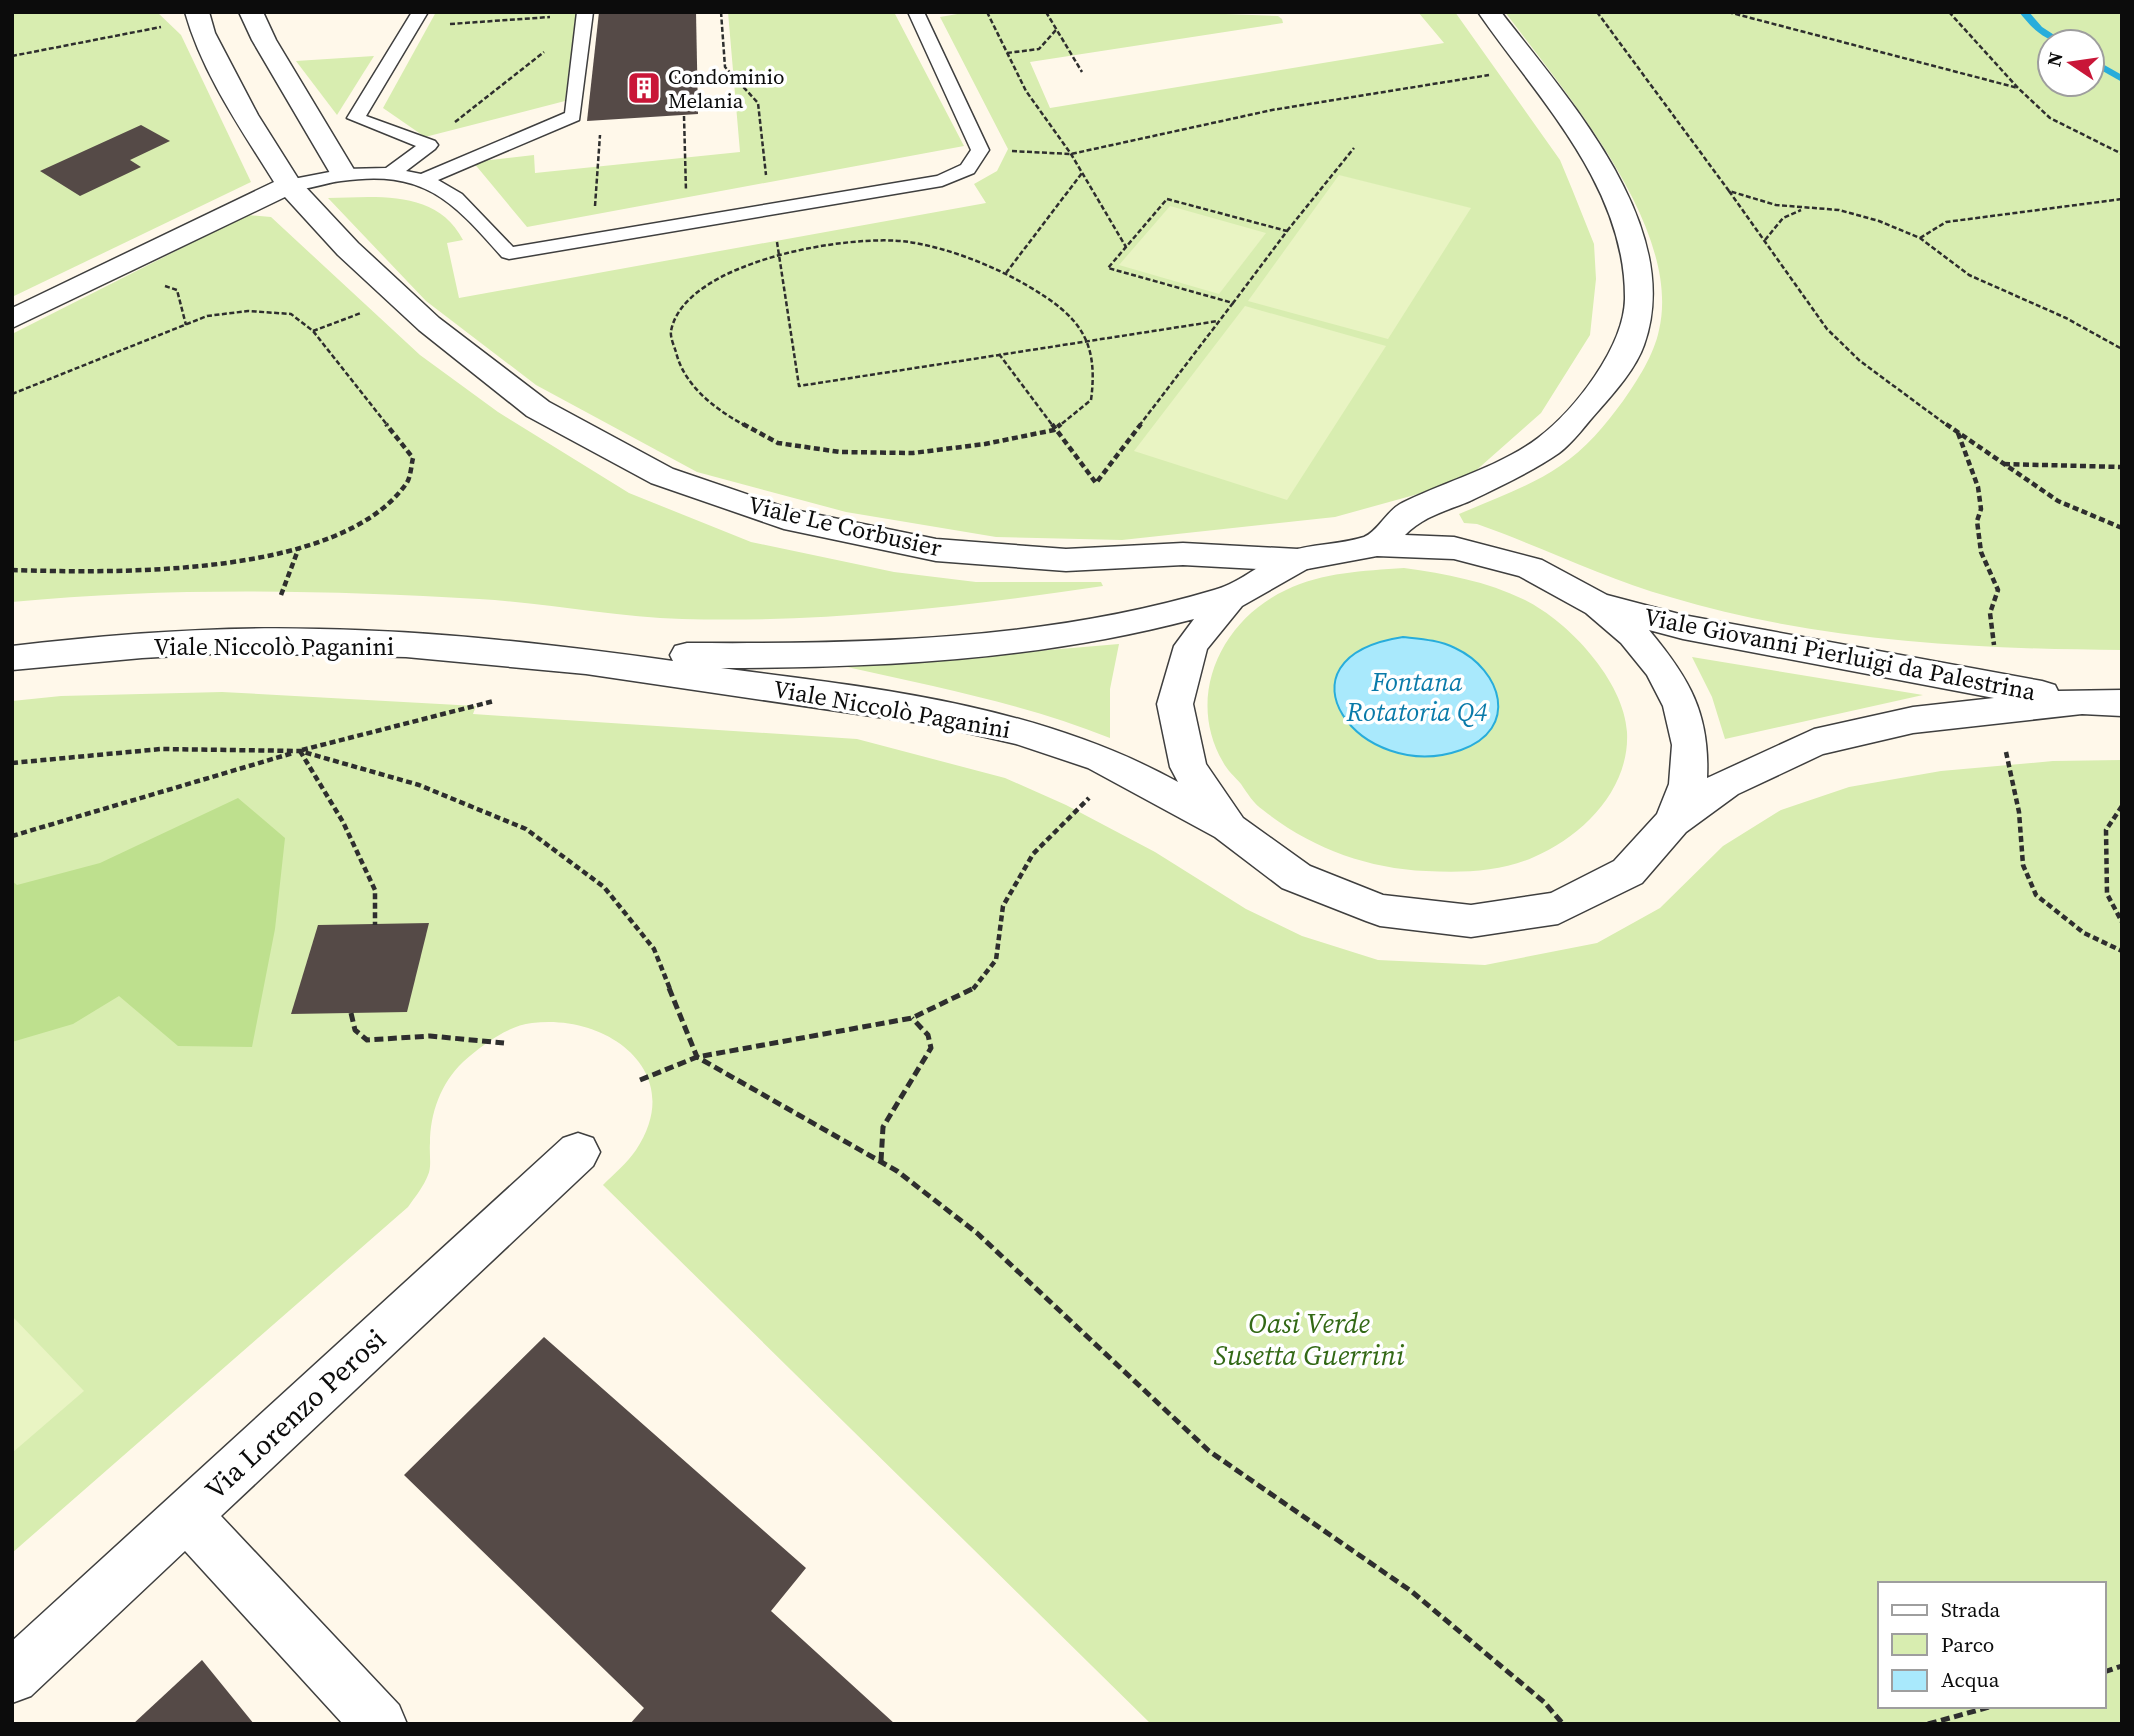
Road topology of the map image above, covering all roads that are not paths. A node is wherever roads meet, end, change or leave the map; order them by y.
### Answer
1 (251, 12) edge
2 (585, 12) edge
3 (916, 12) edge
4 (1489, 12) edge
5 (198, 16) edge
6 (415, 19) edge
7 (343, 173) junction
8 (391, 173) junction
9 (419, 181) junction
10 (289, 185) junction
11 (12, 319) edge
12 (1377, 545) junction
13 (1298, 560) junction
14 (1230, 598) junction
15 (1598, 605) junction
16 (536, 655) junction
17 (12, 658) edge
18 (2082, 701) junction
19 (2122, 703) edge
20 (1673, 822) junction
21 (1230, 828) junction
22 (578, 1152) dead end
23 (186, 1515) junction
24 (12, 1677) edge
25 (380, 1724) edge

1 - 7 street
2 - 9 lane
3 - 9 lane
4 - 12 street
5 - 10 street, Viale Le Corbusier
6 - 8 lane
7 - 8 lane
7 - 10 lane
8 - 9 lane
10 - 11 street
10 - 13 street, Viale Le Corbusier
12 - 13 street, Viale Giovanni Pierluigi da Palestrina
12 - 15 street, Viale Giovanni Pierluigi da Palestrina
13 - 14 street, Viale Giovanni Pierluigi da Palestrina
14 - 16 street, Viale Niccolò Paganini
14 - 21 street, Viale Giovanni Pierluigi da Palestrina
15 - 18 street, Viale Giovanni Pierluigi da Palestrina
15 - 20 street, Viale Giovanni Pierluigi da Palestrina
16 - 17 street, Viale Niccolò Paganini
16 - 21 street, Viale Niccolò Paganini
18 - 19 street, Viale Giovanni Pierluigi da Palestrina
18 - 20 street, Viale Giovanni Pierluigi da Palestrina
20 - 21 street, Viale Giovanni Pierluigi da Palestrina
22 - 23 street, Via Lorenzo Perosi
23 - 24 street, Via Lorenzo Perosi
23 - 25 street

